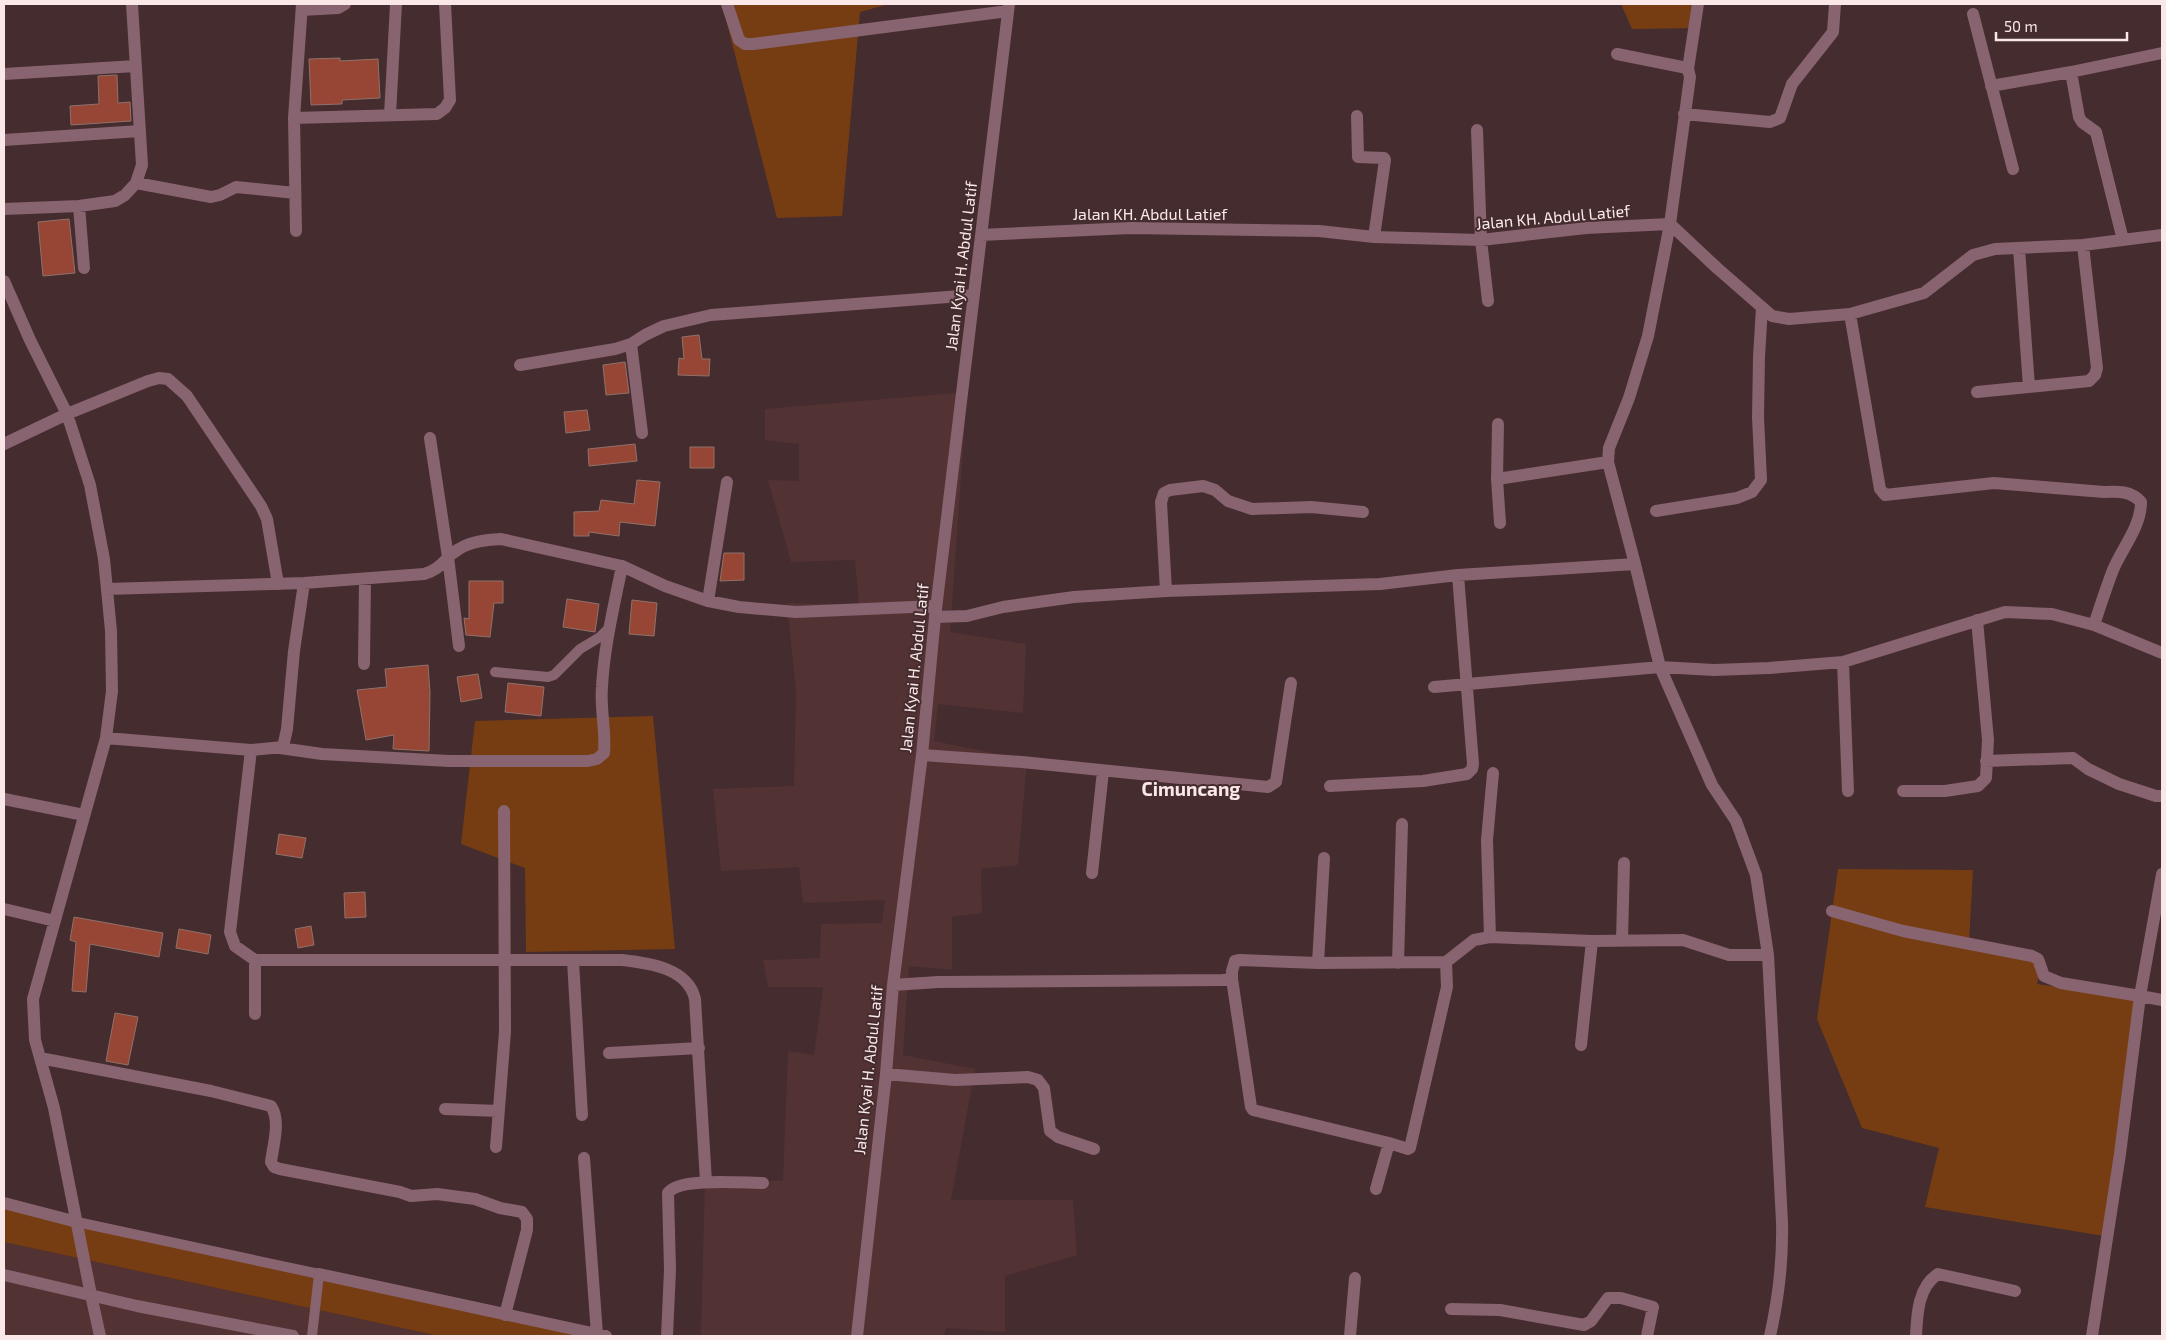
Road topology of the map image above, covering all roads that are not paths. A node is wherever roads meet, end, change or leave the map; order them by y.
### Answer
1 (132, 4) edge
2 (345, 4) edge
3 (396, 4) edge
4 (445, 4) edge
5 (727, 4) edge
6 (1698, 4) edge
7 (1835, 4) edge
8 (302, 7) edge
9 (1009, 7) edge
10 (1973, 14) dead end
11 (2162, 53) edge
12 (1617, 54) dead end
13 (136, 66) junction
14 (1688, 70) junction
15 (2070, 72) junction
16 (4, 74) edge
17 (1991, 86) junction
18 (1684, 114) junction
19 (390, 115) junction
20 (1357, 116) dead end
21 (294, 118) junction
22 (140, 130) junction
23 (1477, 130) dead end
24 (4, 140) edge
25 (2012, 169) dead end
26 (136, 184) junction
27 (295, 193) junction
28 (79, 206) junction
29 (4, 208) edge
30 (1670, 224) junction
31 (296, 232) dead end
32 (981, 235) junction
33 (2162, 235) edge
34 (1374, 237) junction
35 (1481, 240) junction
36 (2123, 240) junction
37 (2082, 245) junction
38 (2019, 248) junction
39 (84, 268) dead end
40 (4, 281) edge
41 (974, 295) junction
42 (1488, 301) dead end
43 (10, 307) edge
44 (1762, 307) junction
45 (1850, 314) junction
46 (631, 344) junction
47 (520, 365) dead end
48 (2029, 387) junction
49 (1978, 392) dead end
50 (67, 414) junction
51 (1498, 424) dead end
52 (642, 433) dead end
53 (430, 438) dead end
54 (4, 444) edge
55 (1608, 462) junction
56 (1497, 479) junction
57 (727, 482) dead end
58 (1656, 511) dead end
59 (1363, 512) dead end
60 (1500, 524) dead end
61 (448, 557) junction
62 (1635, 564) junction
63 (622, 566) junction
64 (1458, 575) junction
65 (365, 579) junction
66 (278, 584) junction
67 (304, 584) junction
68 (107, 589) junction
69 (1166, 591) junction
70 (708, 601) junction
71 (935, 612) junction
72 (1977, 620) junction
73 (2094, 625) junction
74 (610, 628) junction
75 (459, 646) dead end
76 (2162, 653) edge
77 (1843, 662) junction
78 (364, 664) dead end
79 (1660, 667) junction
80 (495, 672) dead end
81 (1291, 683) dead end
82 (1466, 683) junction
83 (1434, 687) dead end
84 (106, 738) junction
85 (280, 748) junction
86 (251, 750) junction
87 (922, 755) junction
88 (1986, 761) junction
89 (1103, 771) junction
90 (1493, 773) dead end
91 (1330, 786) dead end
92 (1848, 791) dead end
93 (1903, 791) dead end
94 (2162, 796) edge
95 (4, 799) edge
96 (504, 811) dead end
97 (84, 815) junction
98 (1402, 824) dead end
99 (1324, 858) dead end
100 (1624, 863) dead end
101 (1092, 873) dead end
102 (2162, 874) edge
103 (4, 909) edge
104 (1832, 911) dead end
105 (55, 921) junction
106 (1490, 937) junction
107 (1622, 940) junction
108 (1592, 941) junction
109 (1768, 955) junction
110 (504, 959) junction
111 (255, 960) junction
112 (573, 961) junction
113 (1446, 962) junction
114 (1318, 963) junction
115 (1398, 963) junction
116 (1232, 979) junction
117 (893, 985) junction
118 (2140, 996) junction
119 (2162, 1000) edge
120 (255, 1014) dead end
121 (1581, 1045) dead end
122 (699, 1048) junction
123 (609, 1053) dead end
124 (40, 1058) junction
125 (886, 1074) junction
126 (445, 1109) dead end
127 (499, 1110) junction
128 (582, 1115) dead end
129 (1389, 1144) junction
130 (496, 1147) dead end
131 (1094, 1149) dead end
132 (584, 1158) dead end
133 (706, 1182) junction
134 (763, 1183) dead end
135 (1376, 1189) dead end
136 (4, 1203) edge
137 (80, 1223) junction
138 (319, 1274) junction
139 (4, 1275) edge
140 (1355, 1278) dead end
141 (2015, 1291) dead end
142 (91, 1295) junction
143 (1451, 1309) dead end
144 (505, 1315) junction
145 (100, 1336) edge
146 (293, 1336) edge
147 (312, 1336) edge
148 (600, 1336) edge
149 (667, 1336) edge
150 (857, 1336) edge
151 (1350, 1336) edge
152 (1647, 1336) edge
153 (1770, 1336) edge
154 (1916, 1336) edge
155 (2092, 1336) edge

1 - 13 street
2 - 8 street
3 - 19 street
4 - 19 street
5 - 9 street
6 - 14 street
7 - 18 street
8 - 21 street
9 - 32 street, Jalan Kyai H. Abdul Latif
10 - 17 street
11 - 15 street
12 - 14 street
13 - 16 street
13 - 22 street
14 - 18 street
15 - 17 street
15 - 36 street
17 - 25 street
18 - 30 street
19 - 21 street
20 - 34 street
21 - 27 street
22 - 24 street
22 - 26 street
23 - 35 street
26 - 27 street
26 - 28 street
27 - 31 street
28 - 29 street
28 - 39 street
30 - 35 street, Jalan KH. Abdul Latief
30 - 44 street
30 - 55 street
32 - 34 street, Jalan KH. Abdul Latief
32 - 41 street, Jalan Kyai H. Abdul Latif
33 - 36 street
34 - 35 street, Jalan KH. Abdul Latief
35 - 42 street
36 - 37 street
37 - 38 street
37 - 48 street
38 - 45 street
38 - 48 street
40 - 43 street
41 - 46 street
41 - 71 street, Jalan Kyai H. Abdul Latif
43 - 50 street
44 - 45 street
44 - 58 street
45 - 73 street
46 - 47 street
46 - 52 street
48 - 49 street
50 - 54 street
50 - 66 street
50 - 68 street
51 - 56 street
53 - 61 street
55 - 56 street
55 - 62 street
56 - 60 street
57 - 70 street
59 - 69 street
61 - 63 street
61 - 65 street
61 - 75 street
62 - 64 street
62 - 79 street
63 - 70 street
63 - 74 street
64 - 69 street
64 - 82 street
65 - 67 street
65 - 78 street
66 - 67 street
66 - 68 street
67 - 85 street
68 - 84 street
69 - 71 street
70 - 71 street
71 - 87 street, Jalan Kyai H. Abdul Latif
72 - 73 street
72 - 77 street
72 - 88 street
73 - 76 street
74 - 80 lane
74 - 85 street
77 - 79 street
77 - 92 street
79 - 82 street
79 - 109 street
81 - 89 street
82 - 83 street
82 - 91 street
84 - 86 street
84 - 97 street
85 - 86 street
86 - 111 street
87 - 89 street
87 - 117 street, Jalan Kyai H. Abdul Latif
88 - 93 street
88 - 94 street
89 - 101 street
90 - 106 street
95 - 97 street
96 - 110 street
97 - 105 street
98 - 115 street
99 - 114 street
100 - 107 street
102 - 118 street
103 - 105 street
104 - 118 street
105 - 124 street
106 - 108 street
106 - 113 street
107 - 108 street
107 - 109 street
108 - 121 street
109 - 153 street
110 - 111 street
110 - 112 street
110 - 127 street
111 - 120 street
112 - 122 street
112 - 128 street
113 - 115 street
113 - 129 street
114 - 115 street
114 - 116 street
116 - 117 street
116 - 129 street
117 - 125 street, Jalan Kyai H. Abdul Latif
118 - 119 street
118 - 155 street
122 - 123 street
122 - 133 street
124 - 137 street
124 - 144 street
125 - 131 street
125 - 150 street, Jalan Kyai H. Abdul Latif
126 - 127 street
127 - 130 street
129 - 135 street
132 - 148 street
133 - 134 street
133 - 149 street
136 - 137 street
137 - 138 lane
137 - 142 street
138 - 144 street
138 - 147 lane
139 - 142 street
140 - 151 street
141 - 154 street
142 - 145 street
142 - 146 street
143 - 152 street
144 - 148 street

